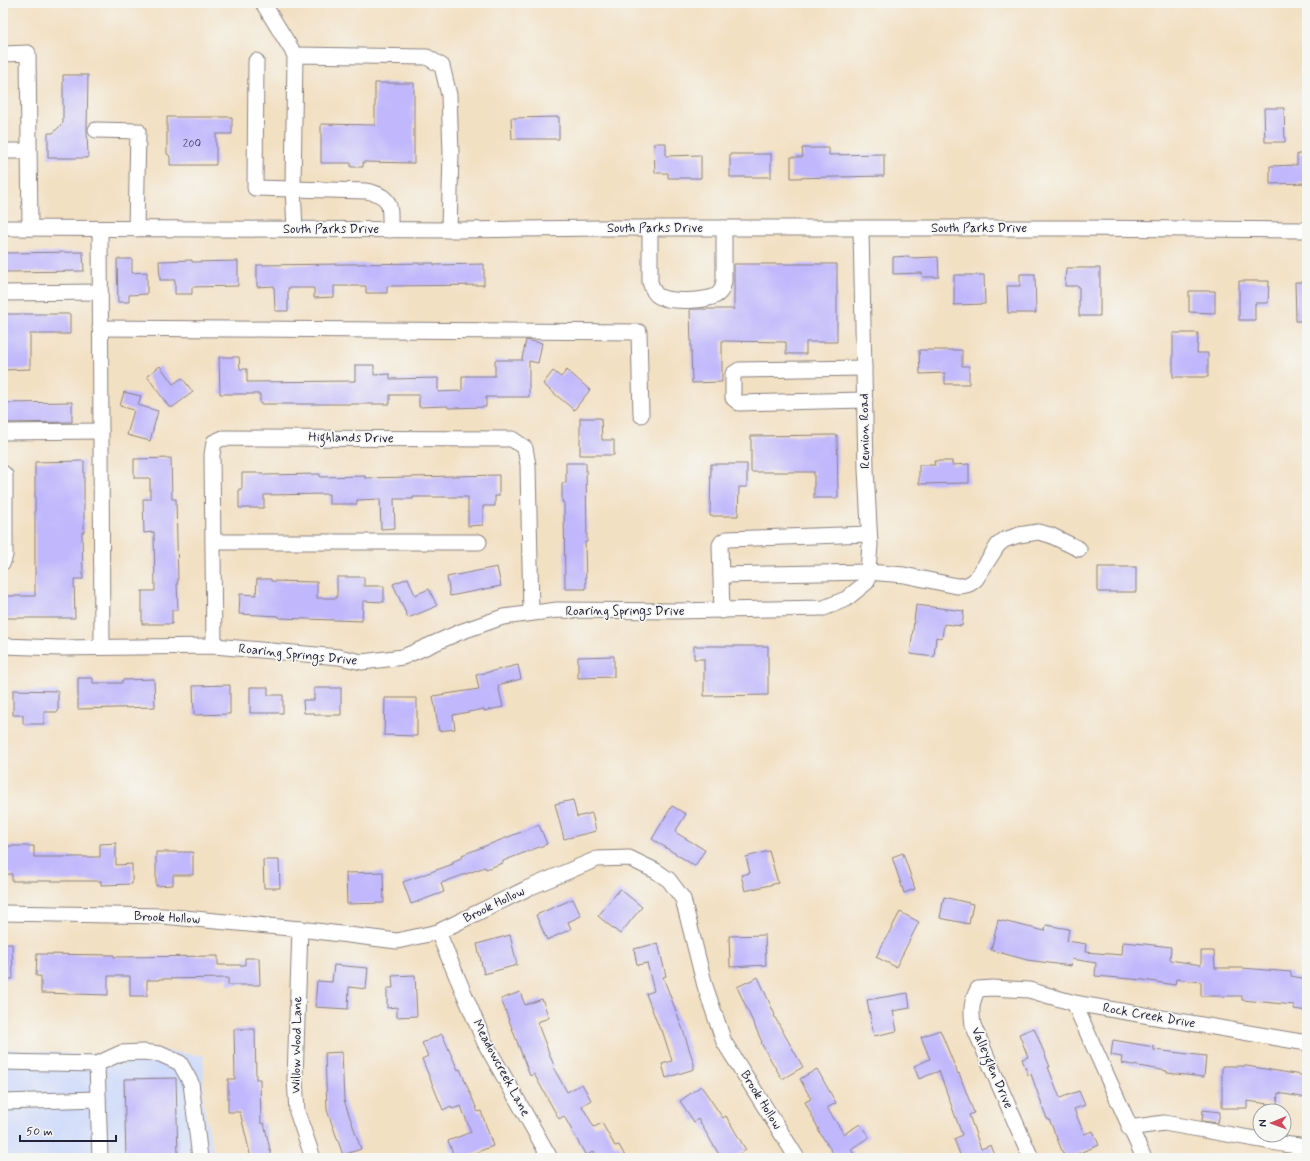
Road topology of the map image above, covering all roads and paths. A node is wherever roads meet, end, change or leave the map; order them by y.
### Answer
1 (263, 3) edge
2 (3, 54) edge
3 (295, 55) junction
4 (256, 62) dead end
5 (96, 130) dead end
6 (3, 151) edge
7 (29, 151) junction
8 (293, 188) junction
9 (3, 228) edge
10 (30, 228) junction
11 (650, 228) junction
12 (724, 228) junction
13 (862, 228) junction
14 (100, 229) junction
15 (136, 229) junction
16 (295, 229) junction
17 (390, 230) junction
18 (449, 230) junction
19 (1307, 230) edge
20 (100, 292) junction
21 (3, 293) edge
22 (100, 328) junction
23 (864, 368) junction
24 (865, 400) junction
25 (641, 415) dead end
26 (101, 431) junction
27 (3, 432) edge
28 (3, 474) edge
29 (869, 534) junction
30 (213, 542) junction
31 (479, 542) dead end
32 (1079, 549) dead end
33 (3, 562) edge
34 (868, 572) junction
35 (721, 575) junction
36 (824, 608) joint
37 (722, 611) junction
38 (531, 613) junction
39 (3, 646) edge
40 (214, 646) junction
41 (102, 647) junction
42 (3, 913) edge
43 (300, 929) junction
44 (438, 932) junction
45 (992, 988) joint
46 (1074, 1003) junction
47 (1307, 1043) edge
48 (3, 1062) edge
49 (97, 1064) junction
50 (98, 1099) junction
51 (3, 1102) edge
52 (1129, 1128) junction
53 (1307, 1147) edge
54 (100, 1158) edge
55 (200, 1158) edge
56 (313, 1158) edge
57 (550, 1158) edge
58 (797, 1158) edge
59 (1032, 1158) edge
60 (1144, 1158) edge

1 - 3 street
2 - 7 street
3 - 8 street
3 - 18 street
4 - 8 street
5 - 15 street
6 - 7 street
7 - 10 street
8 - 16 street
8 - 17 street
9 - 10 street, South Parks Drive
10 - 14 street, South Parks Drive
11 - 12 street, South Parks Drive
11 - 12 street
11 - 18 street, South Parks Drive
12 - 13 street, South Parks Drive
13 - 19 street, South Parks Drive
13 - 23 street, Reunion Road
14 - 15 street, South Parks Drive
14 - 20 street
15 - 16 street, South Parks Drive
16 - 17 street, South Parks Drive
17 - 18 street, South Parks Drive
20 - 21 street
20 - 22 street
22 - 25 street
22 - 26 street
23 - 24 street, Reunion Road
23 - 24 street
24 - 29 street, Reunion Road
26 - 27 street
26 - 41 street
28 - 33 street
29 - 34 street, Reunion Road
29 - 35 street
30 - 31 street
30 - 38 street, Highlands Drive
30 - 40 street, Highlands Drive
32 - 34 street
34 - 35 street
34 - 36 street, Reunion Road
35 - 37 street
36 - 37 street, Roaring Springs Drive
37 - 38 street, Roaring Springs Drive
38 - 40 street, Roaring Springs Drive
39 - 41 street, Roaring Springs Drive
40 - 41 street, Roaring Springs Drive
42 - 43 street, Brook Hollow
43 - 44 street, Brook Hollow
43 - 56 street, Willow Wood Lane
44 - 57 street, Meadowcreek Lane
44 - 58 street, Brook Hollow
45 - 46 street, Rock Creek Drive
45 - 59 street, Valleyglen Drive
46 - 47 street, Rock Creek Drive
46 - 52 street
48 - 49 street
49 - 50 street
49 - 55 street
50 - 51 street
50 - 54 street
52 - 53 street
52 - 60 street

